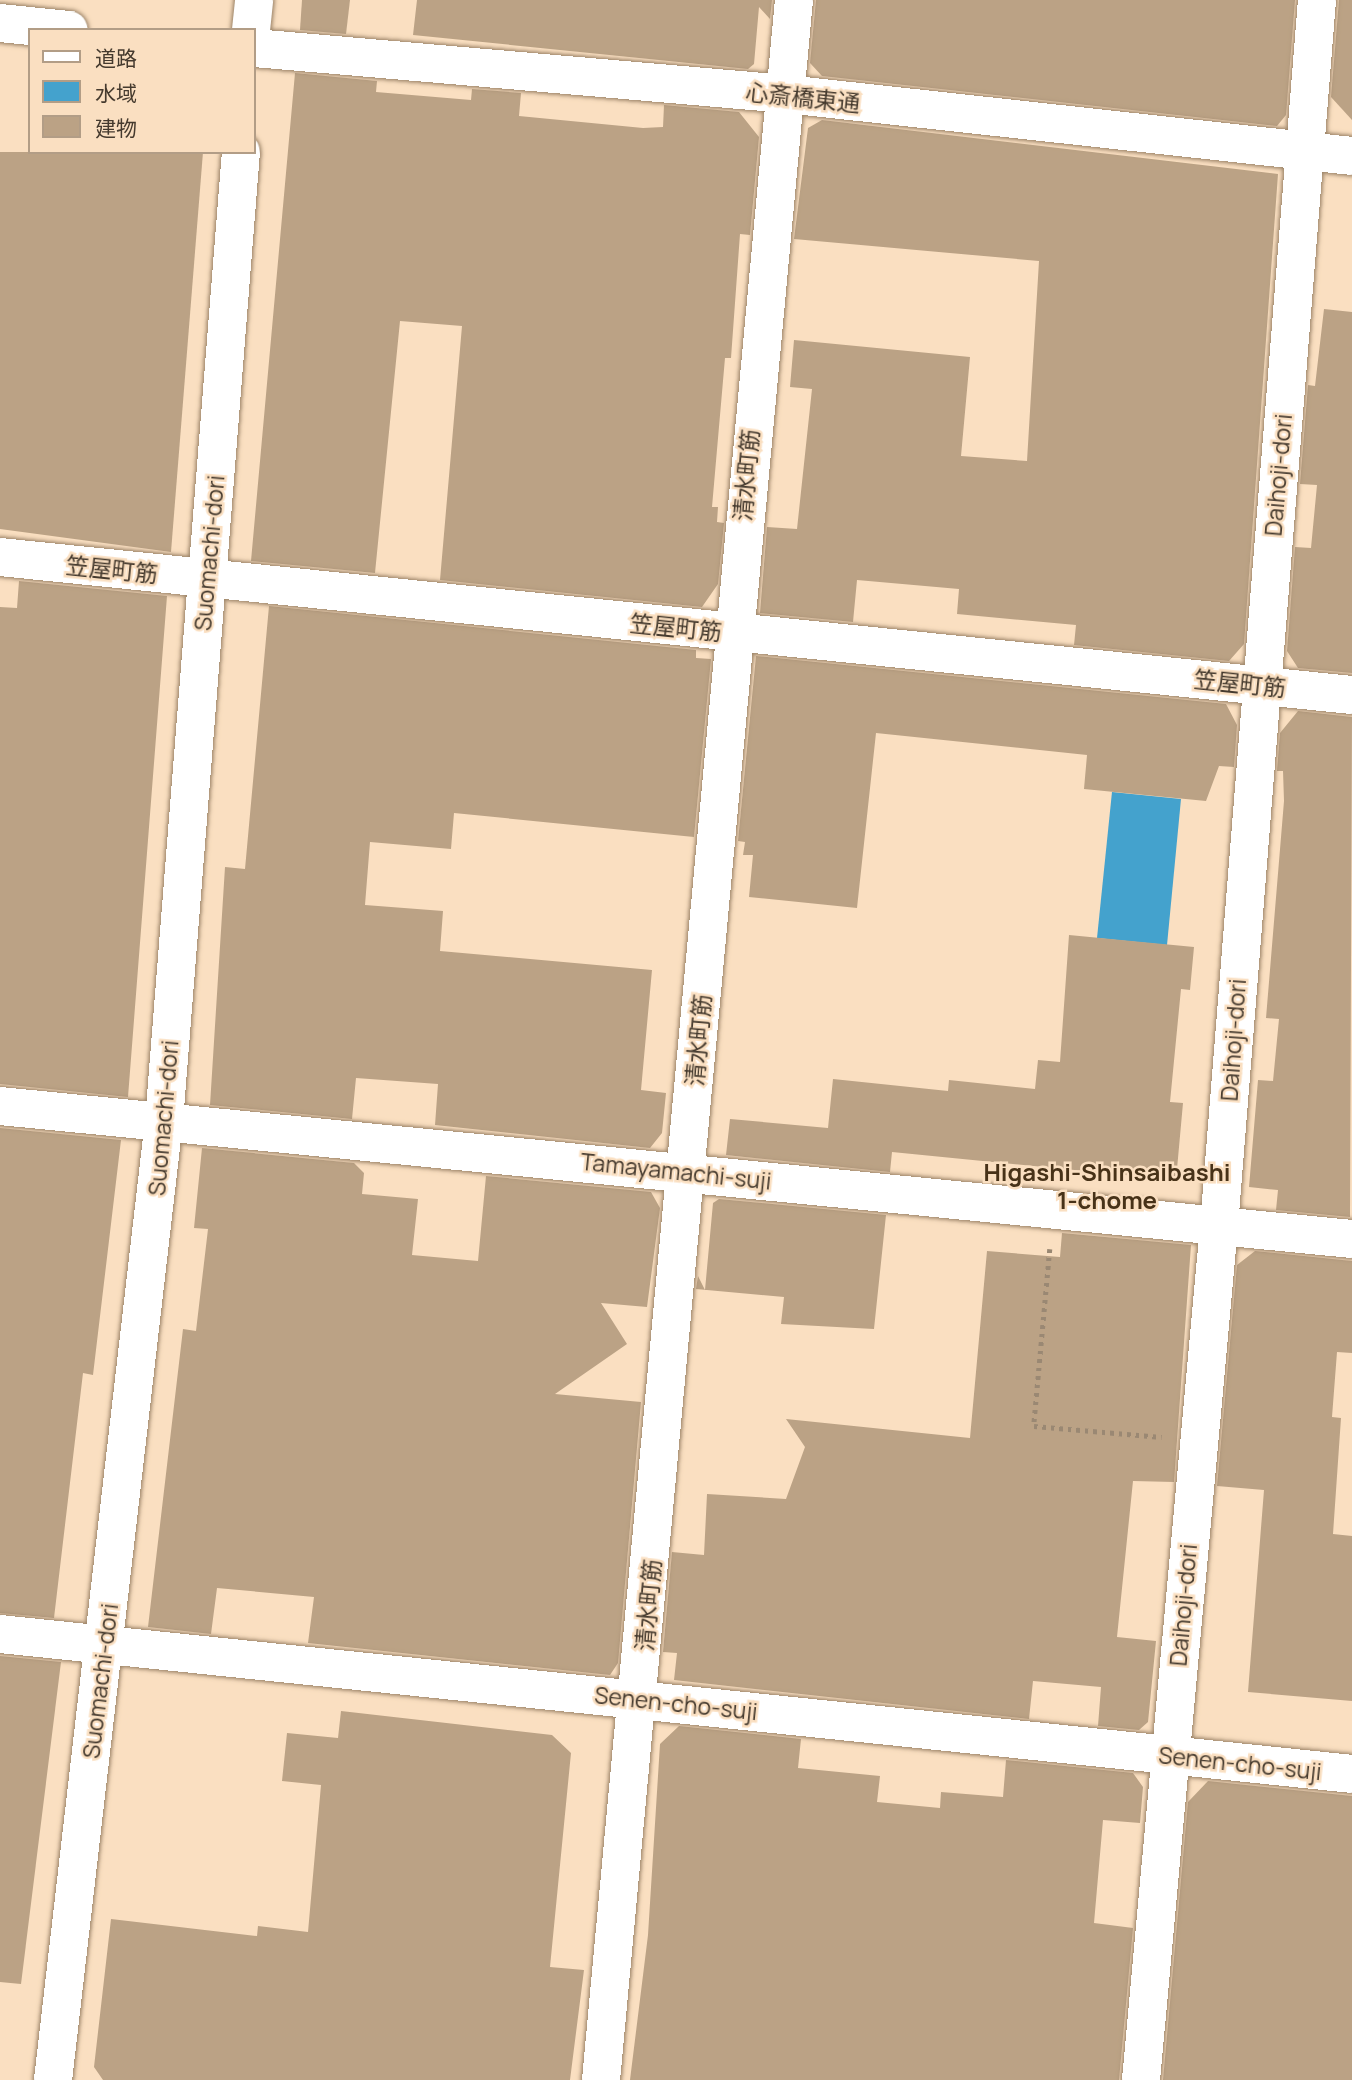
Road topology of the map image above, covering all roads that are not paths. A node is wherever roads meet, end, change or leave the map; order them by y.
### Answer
1 (254, 0) edge
2 (794, 0) edge
3 (1317, 0) edge
4 (0, 23) edge
5 (49, 28) edge
6 (251, 28) edge
7 (256, 48) edge
8 (786, 94) junction
9 (1306, 152) junction
10 (241, 154) edge
11 (1352, 156) edge
12 (0, 557) edge
13 (207, 578) junction
14 (734, 633) junction
15 (1261, 685) junction
16 (1352, 695) edge
17 (0, 1106) edge
18 (164, 1121) junction
19 (687, 1172) junction
20 (1219, 1226) junction
21 (1352, 1239) edge
22 (0, 1634) edge
23 (104, 1646) junction
24 (639, 1699) junction
25 (1170, 1755) junction
26 (1352, 1774) edge
27 (53, 2080) edge
28 (601, 2080) edge
29 (1141, 2080) edge

1 - 6 street
2 - 8 street, 清水町筋
3 - 9 street, Daihoji-dori
4 - 5 street
7 - 8 street, 心斎橋東通
8 - 9 street, 心斎橋東通
8 - 14 street, 清水町筋
9 - 11 street, 心斎橋東通
9 - 15 street, Daihoji-dori
10 - 13 street, Suomachi-dori
12 - 13 street, 笠屋町筋
13 - 14 street, 笠屋町筋
13 - 18 street, Suomachi-dori
14 - 15 street, 笠屋町筋
14 - 19 street, 清水町筋
15 - 16 street, 笠屋町筋
15 - 20 street, Daihoji-dori
17 - 18 street, Tamayamachi-suji
18 - 19 street, Tamayamachi-suji
18 - 23 street, Suomachi-dori
19 - 20 street, Tamayamachi-suji
19 - 24 street, 清水町筋
20 - 21 street, Tamayamachi-suji
20 - 25 street, Daihoji-dori
22 - 23 street, Senen-cho-suji
23 - 24 street, Senen-cho-suji
23 - 27 street, Suomachi-dori
24 - 25 street, Senen-cho-suji
24 - 28 street, 清水町筋
25 - 26 street, Senen-cho-suji
25 - 29 street, Daihoji-dori

